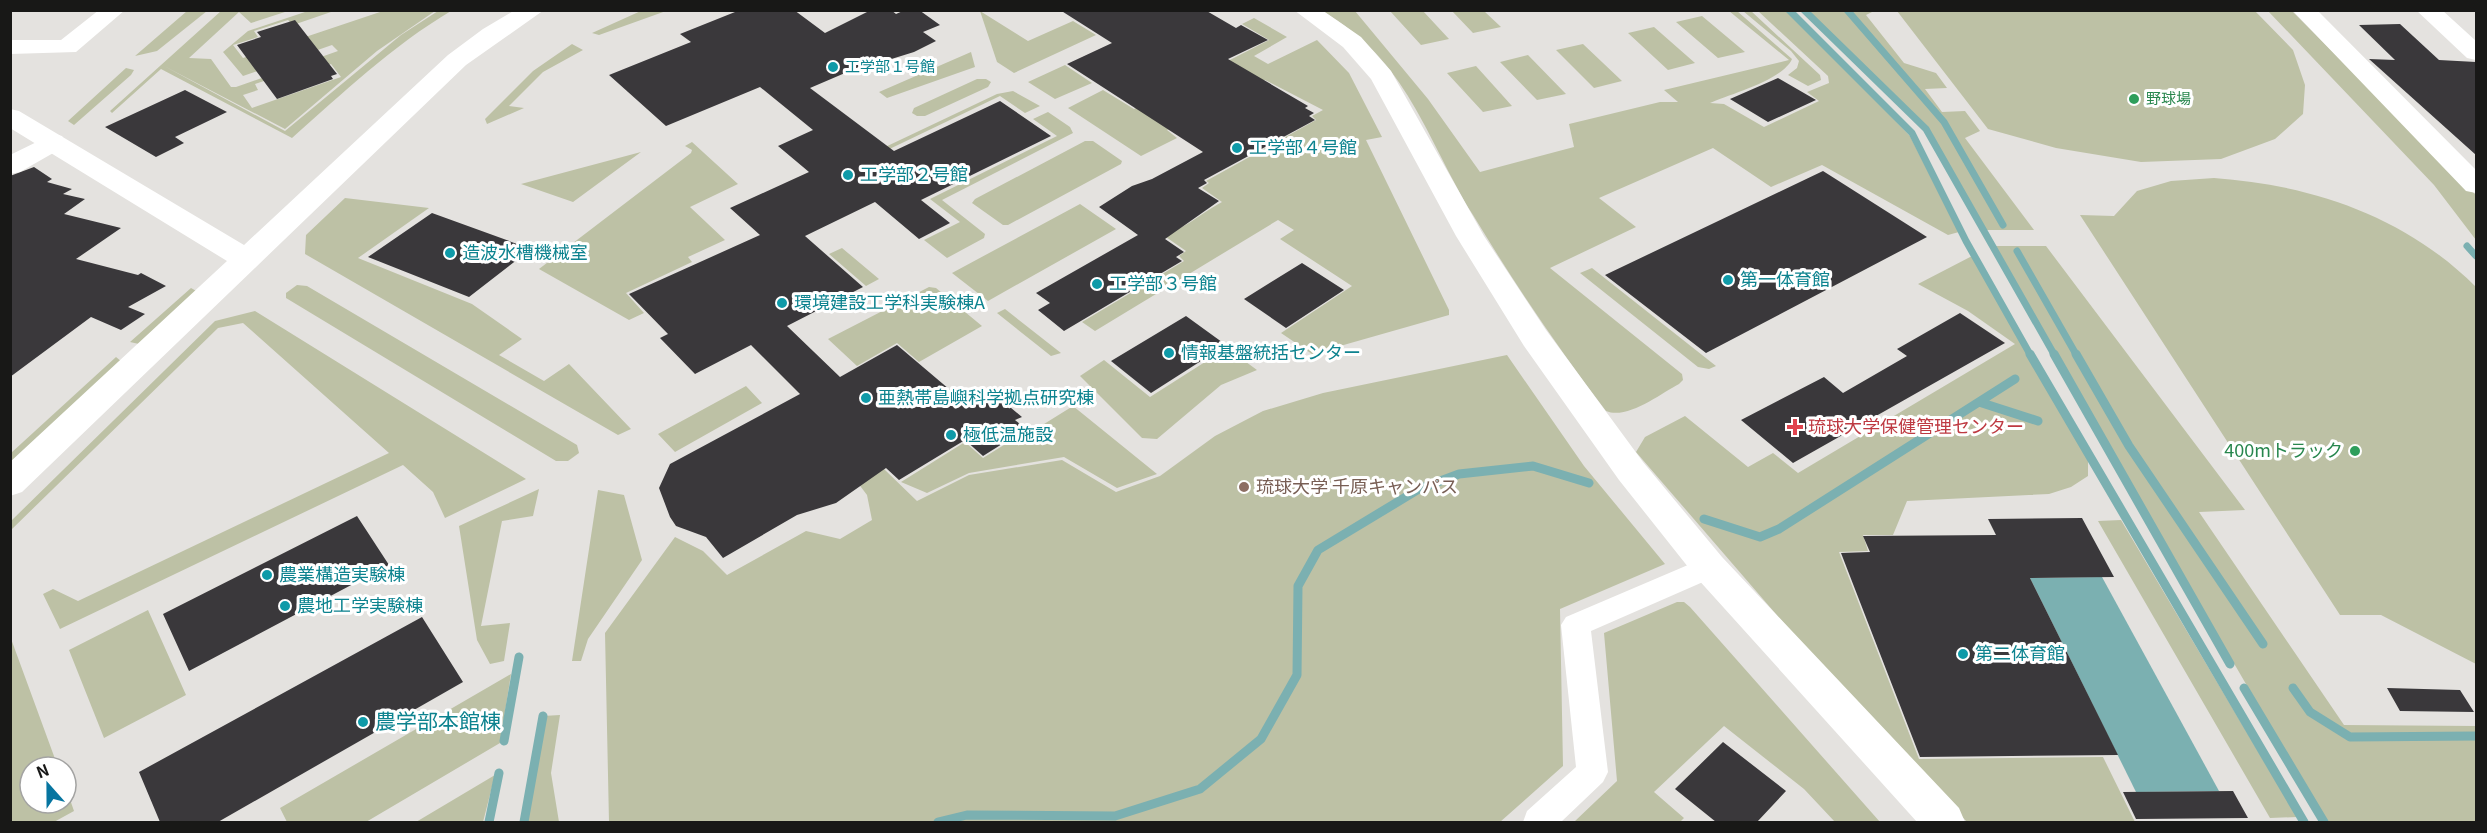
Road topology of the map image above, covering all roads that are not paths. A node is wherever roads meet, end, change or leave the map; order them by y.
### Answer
1 (114, 10) edge
2 (533, 10) edge
3 (1305, 10) edge
4 (2303, 10) edge
5 (2427, 10) edge
6 (10, 48) edge
7 (2476, 53) edge
8 (10, 117) edge
9 (53, 142) junction
10 (10, 166) edge
11 (2476, 185) edge
12 (247, 260) junction
13 (10, 483) edge
14 (1709, 567) junction
15 (1539, 822) edge
16 (1944, 822) edge

1 - 6 street
2 - 12 street
3 - 14 street
4 - 11 street
5 - 7 street
8 - 9 street
9 - 10 street
9 - 12 street
12 - 13 street
14 - 15 street
14 - 16 street

